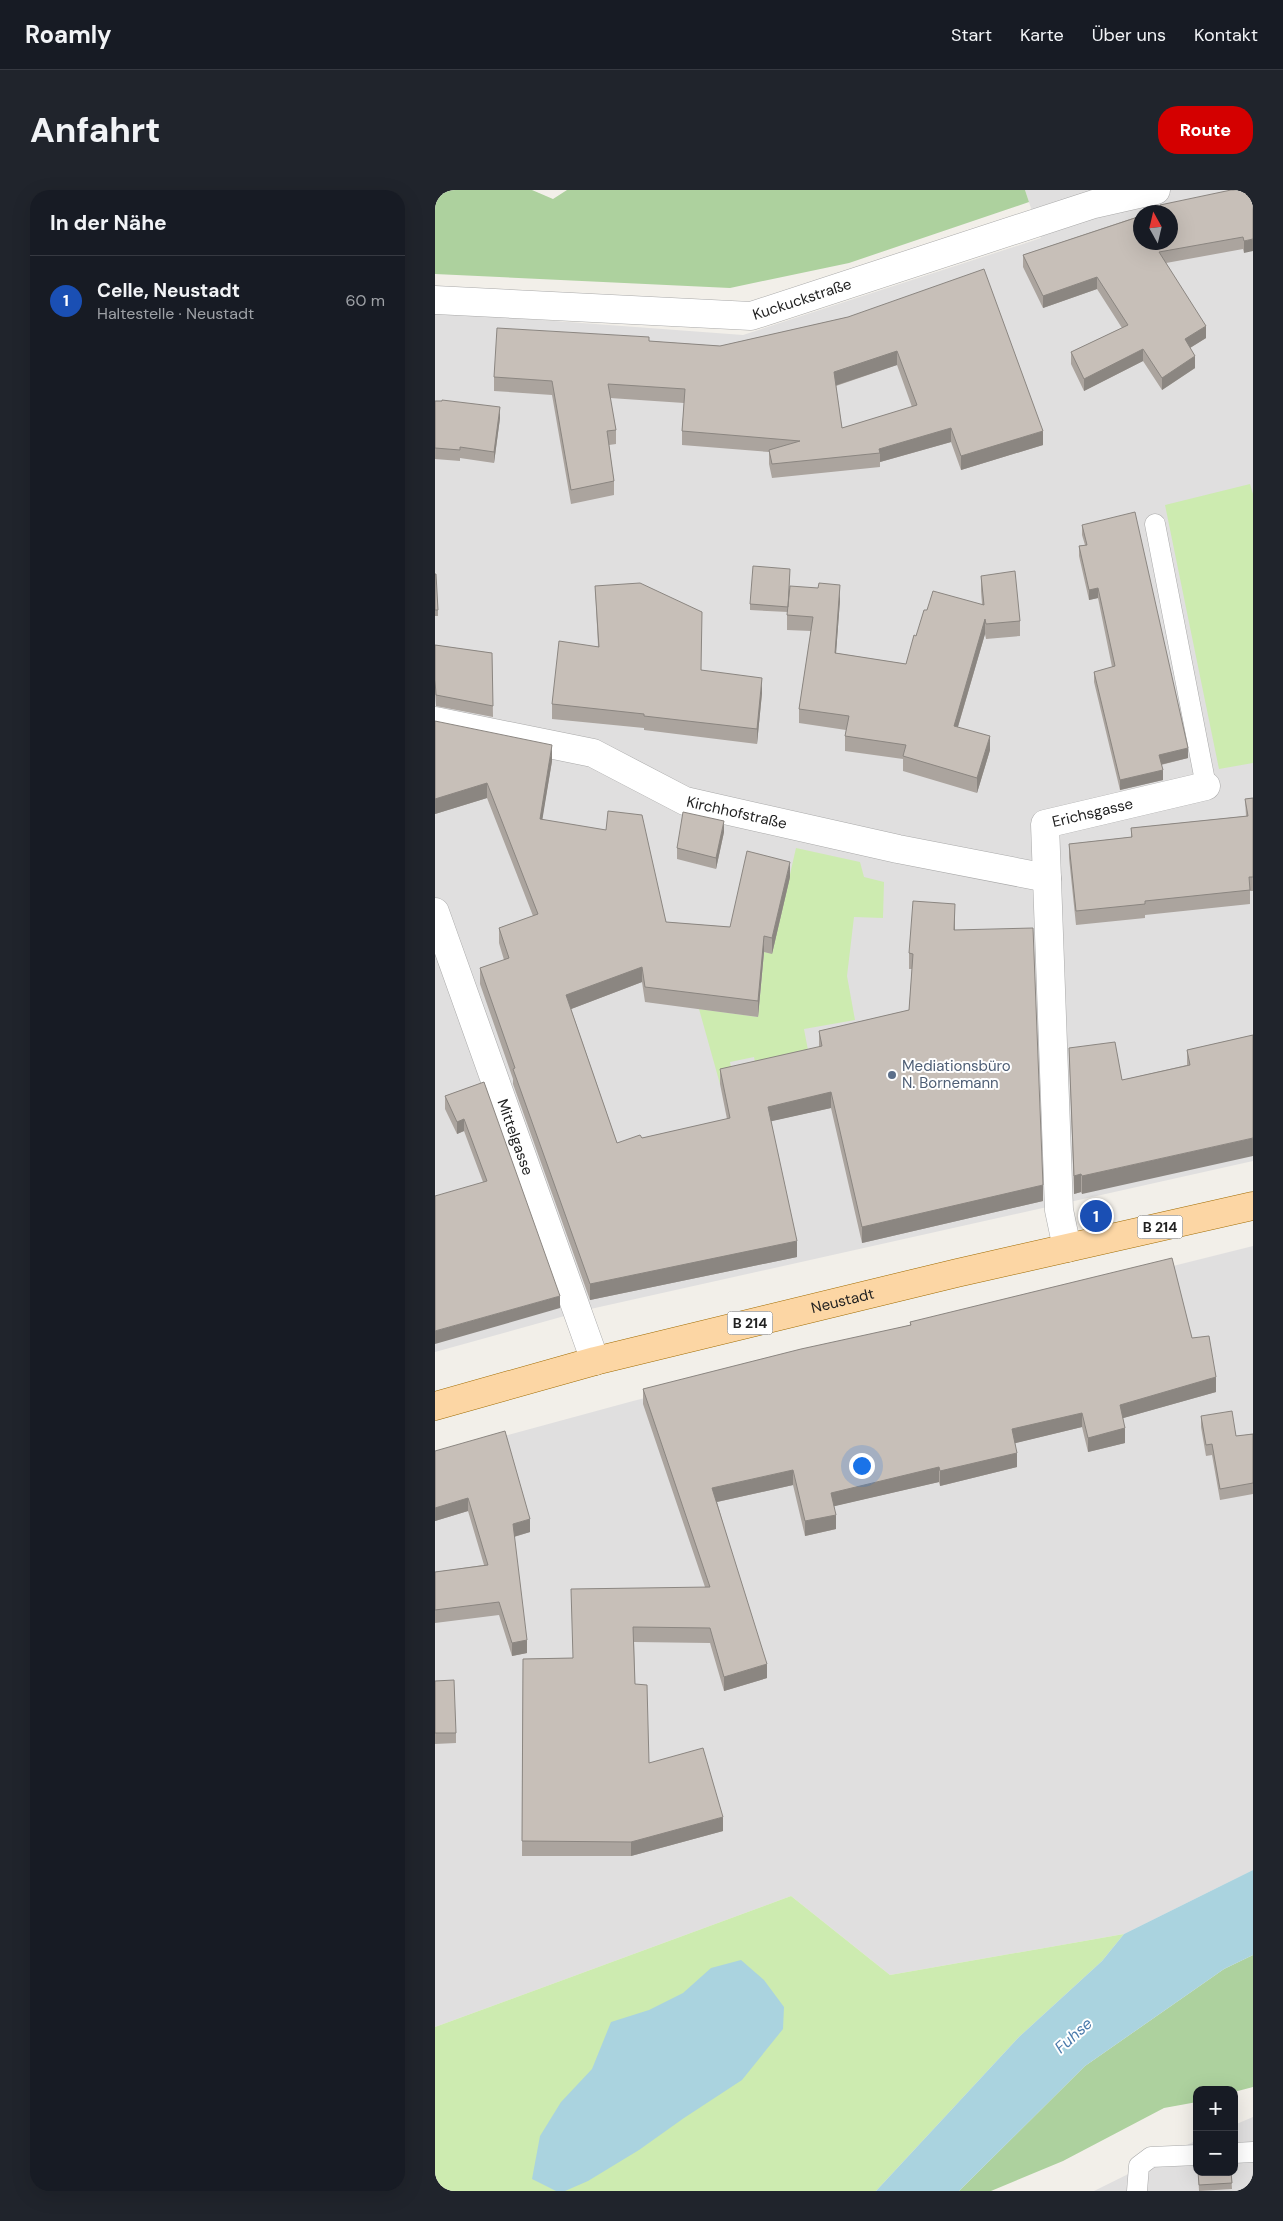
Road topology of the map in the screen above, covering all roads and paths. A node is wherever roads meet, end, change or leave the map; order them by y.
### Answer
1 (1156, 190) edge
2 (435, 300) edge
3 (1155, 524) dead end
4 (435, 721) edge
5 (1206, 786) joint
6 (1047, 878) junction
7 (435, 912) edge
8 (1253, 1206) edge
9 (1067, 1248) junction
10 (595, 1360) junction
11 (435, 1406) edge
12 (1253, 2152) edge
13 (1238, 2153) edge
14 (1193, 2155) edge
15 (1137, 2191) edge

1 - 2 street, Kuckuckstraße
3 - 5 lane, Erichsgasse
4 - 6 street, Kirchhofstraße
5 - 6 street, Erichsgasse
6 - 9 street, Erichsgasse
7 - 10 street, Mittelgasse
8 - 9 main road, Neustadt / B 214
9 - 10 main road, Neustadt / B 214
10 - 11 main road, Neustadt / B 214
12 - 13 lane
14 - 15 lane

